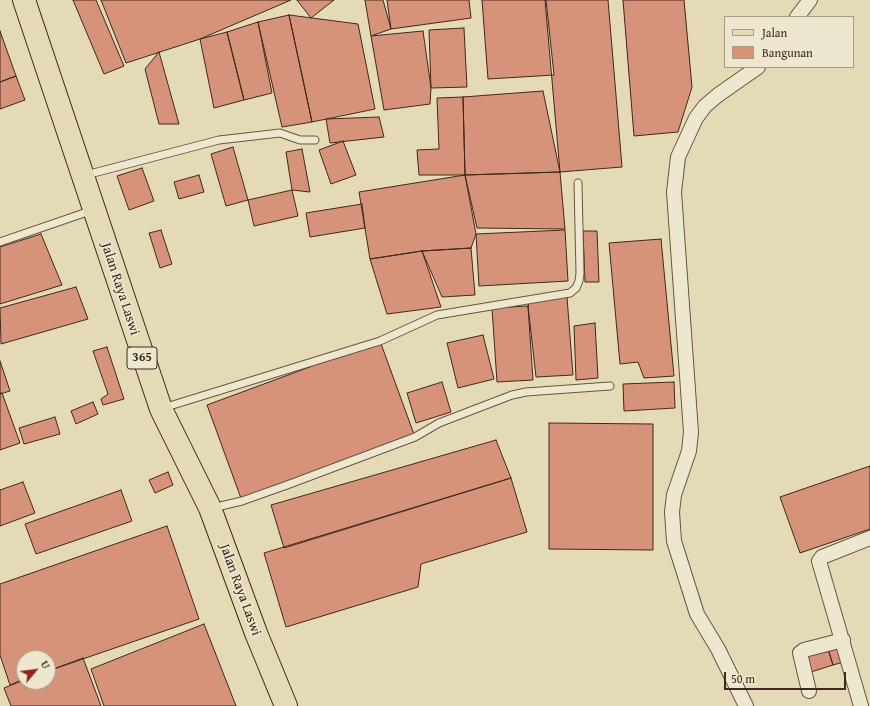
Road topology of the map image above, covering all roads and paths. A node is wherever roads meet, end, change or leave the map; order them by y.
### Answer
1 (24, 0) edge
2 (810, 0) edge
3 (798, 16) edge
4 (757, 68) edge
5 (315, 140) dead end
6 (82, 176) junction
7 (578, 183) dead end
8 (93, 210) junction
9 (0, 242) edge
10 (610, 386) dead end
11 (160, 409) junction
12 (210, 508) junction
13 (870, 538) edge
14 (843, 640) junction
15 (809, 691) dead end
16 (286, 706) edge
17 (746, 706) edge
18 (861, 706) edge

1 - 6 main road, Jalan Raya Laswi / 365
2 - 3 street
4 - 17 street
5 - 6 lane
6 - 8 main road, Jalan Raya Laswi / 365
7 - 11 lane
8 - 9 lane
8 - 11 main road, Jalan Raya Laswi / 365
10 - 12 lane
11 - 12 main road, Jalan Raya Laswi / 365
12 - 16 main road, Jalan Raya Laswi / 365
13 - 14 street
14 - 15 street
14 - 18 street

